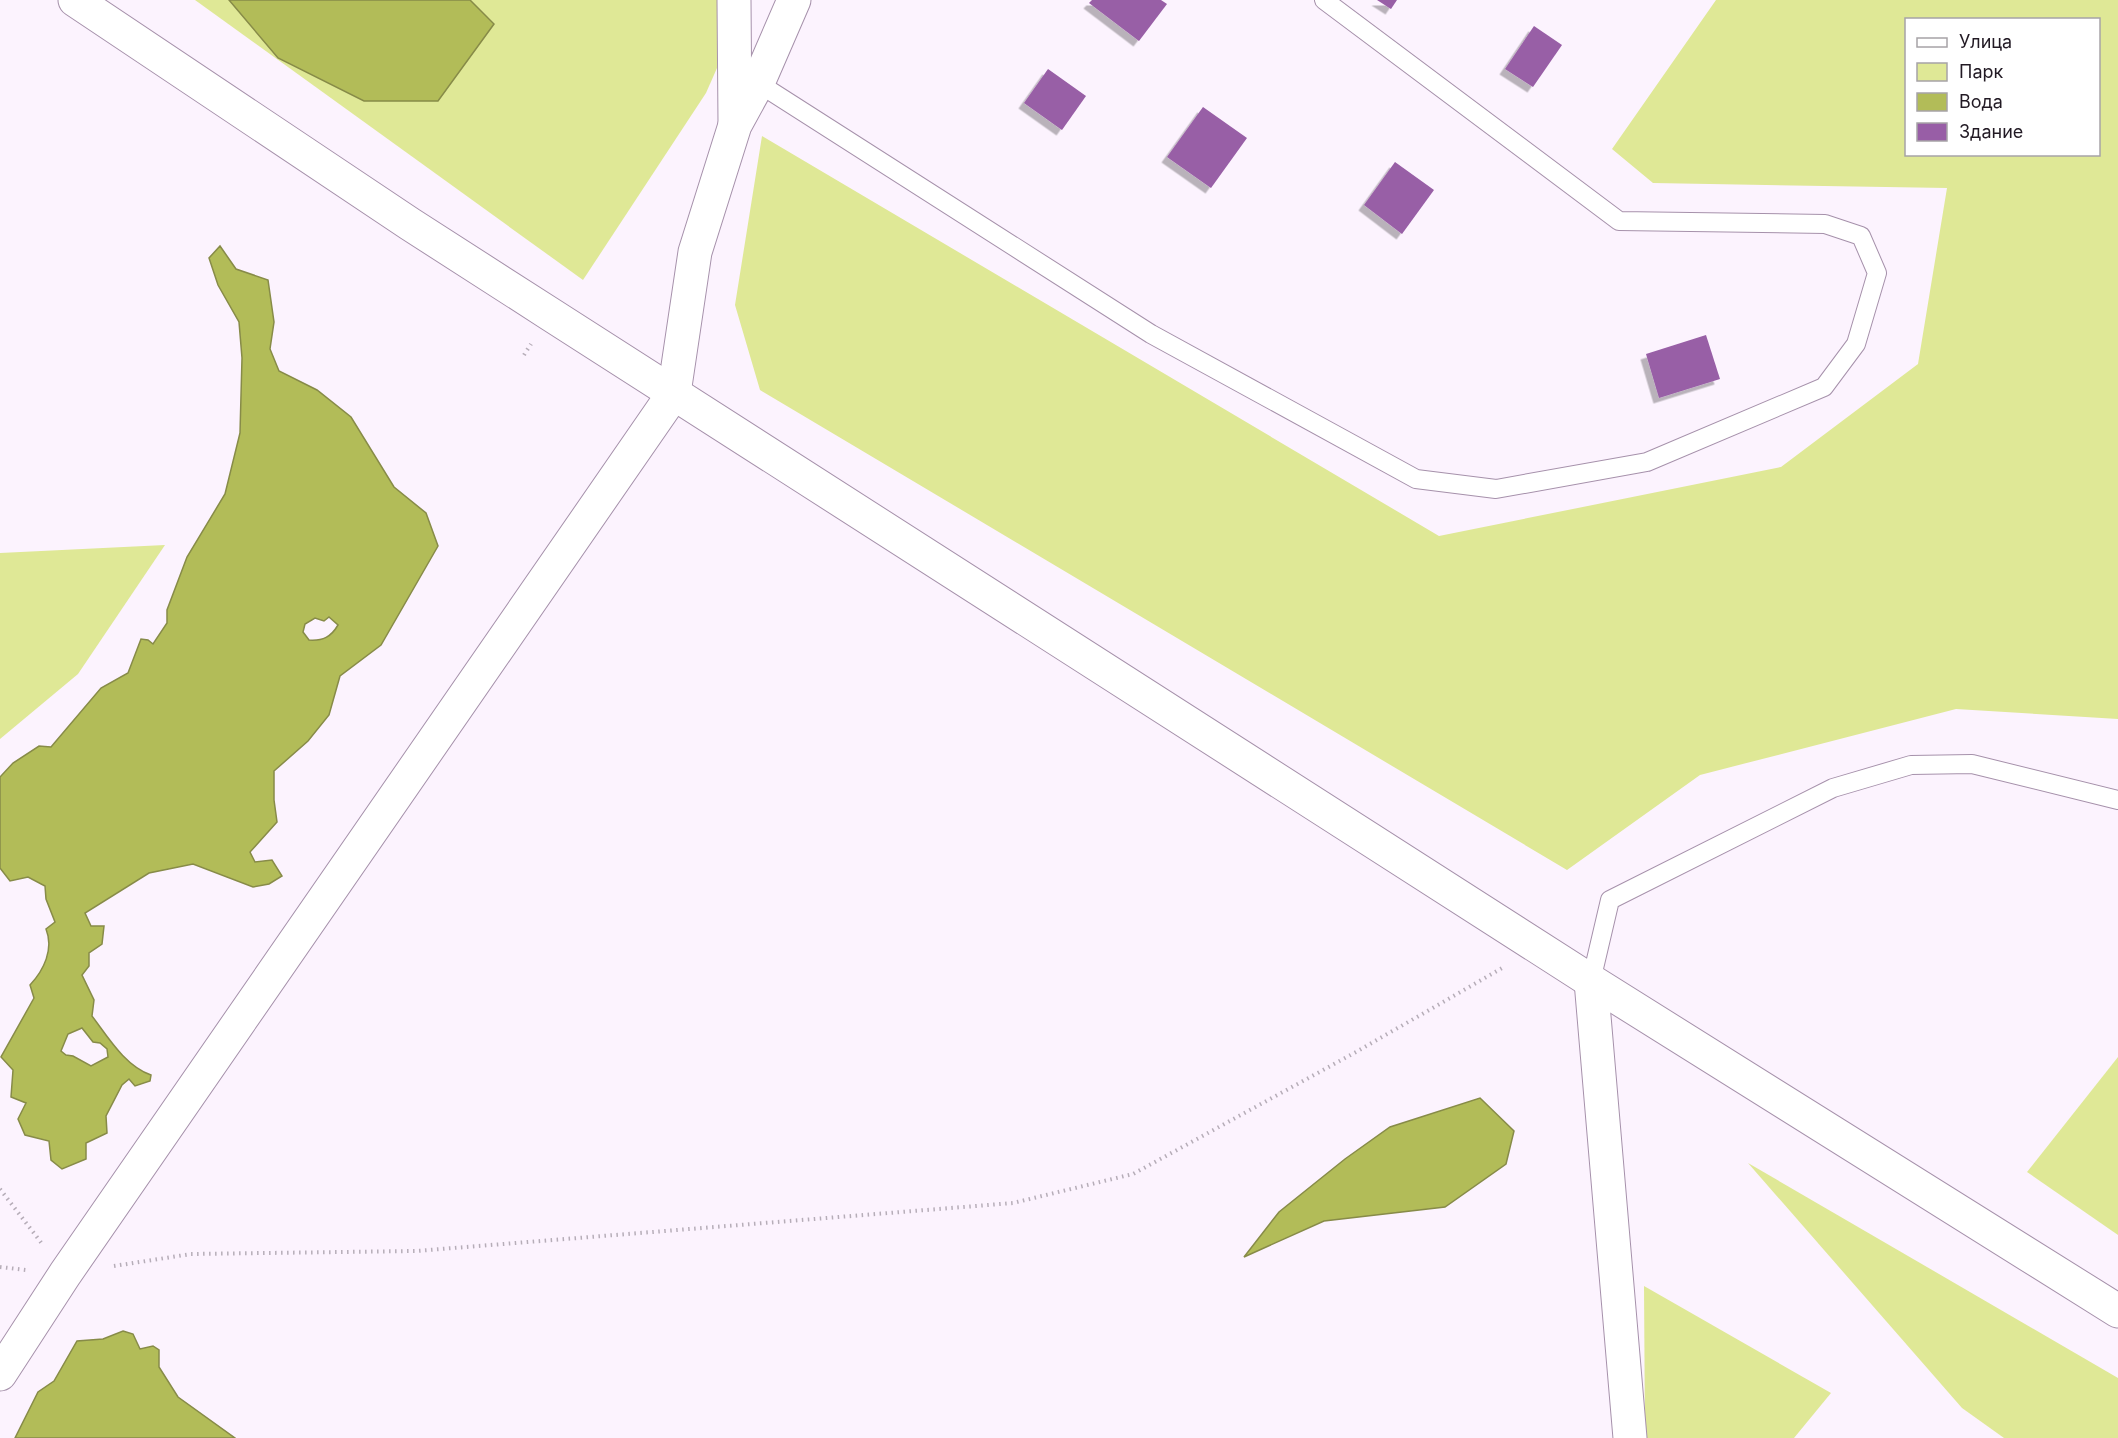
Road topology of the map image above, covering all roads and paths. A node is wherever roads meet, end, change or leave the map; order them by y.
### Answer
1 (75, 0) edge
2 (734, 0) edge
3 (794, 0) edge
4 (1324, 0) edge
5 (758, 83) junction
6 (735, 125) junction
7 (675, 393) junction
8 (2118, 800) edge
9 (1538, 947) junction
10 (1591, 981) junction
11 (0, 1189) edge
12 (65, 1274) junction
13 (2118, 1311) edge
14 (0, 1374) edge
15 (1630, 1438) edge

1 - 7 main road
2 - 6 main road
3 - 5 main road
4 - 5 lane
5 - 6 main road
6 - 7 main road
7 - 9 main road
7 - 12 main road
8 - 10 lane
9 - 10 main road
9 - 12 path
10 - 13 main road
10 - 15 main road
11 - 12 path
12 - 14 main road

